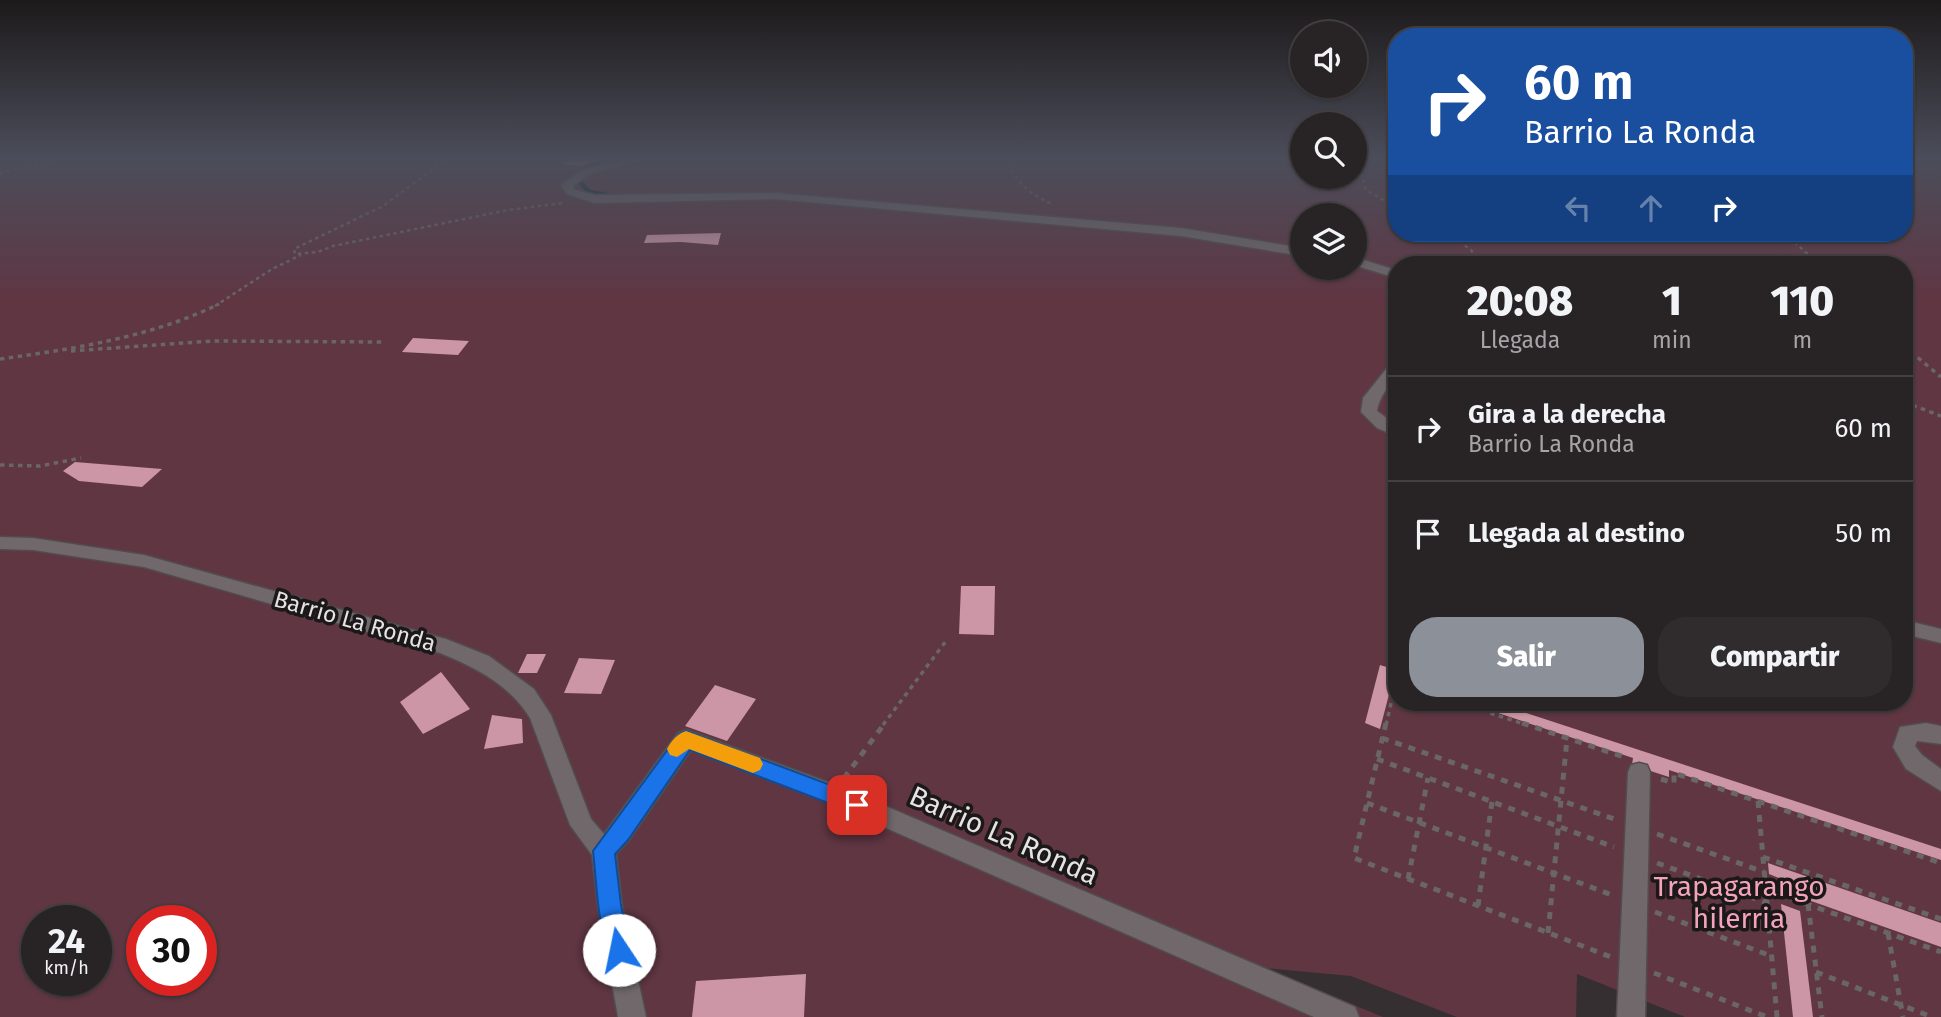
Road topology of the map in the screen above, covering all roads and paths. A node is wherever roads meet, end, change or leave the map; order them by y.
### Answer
1 (384, 204) edge
2 (551, 204) edge
3 (870, 204) edge
4 (1053, 204) edge
5 (1059, 207) dead end
6 (1460, 242) edge
7 (1794, 242) edge
8 (1290, 250) edge
9 (301, 255) junction
10 (1475, 256) edge
11 (1810, 256) edge
12 (1367, 265) edge
13 (1388, 272) edge
14 (382, 342) dead end
15 (62, 351) junction
16 (1913, 354) edge
17 (0, 359) edge
18 (1388, 376) edge
19 (1941, 377) edge
20 (1913, 405) edge
21 (1941, 416) edge
22 (1388, 427) edge
23 (81, 458) dead end
24 (0, 464) edge
25 (0, 543) edge
26 (1913, 629) edge
27 (1941, 636) edge
28 (946, 641) dead end
29 (1388, 711) edge
30 (1483, 711) edge
31 (1941, 735) edge
32 (1381, 738) junction
33 (1567, 739) junction
34 (1377, 759) junction
35 (1639, 772) junction
36 (1428, 778) junction
37 (1941, 780) edge
38 (833, 794) junction
39 (1492, 801) junction
40 (1561, 801) junction
41 (1758, 801) junction
42 (1367, 802) junction
43 (1419, 822) junction
44 (1559, 826) junction
45 (1637, 827) junction
46 (1485, 847) junction
47 (604, 851) junction
48 (1637, 855) junction
49 (1763, 857) junction
50 (1941, 863) edge
51 (1764, 872) junction
52 (1554, 873) junction
53 (1408, 879) junction
54 (1765, 889) junction
55 (1767, 903) junction
56 (1635, 904) junction
57 (1808, 904) junction
58 (1478, 906) junction
59 (1941, 919) edge
60 (1548, 933) junction
61 (1888, 933) junction
62 (1941, 952) edge
63 (1771, 956) junction
64 (1633, 965) junction
65 (1816, 972) junction
66 (1901, 1005) junction
67 (632, 1017) edge
68 (1345, 1017) edge
69 (1631, 1017) edge
70 (1767, 1017) edge
71 (1777, 1017) edge
72 (1822, 1017) edge
73 (1903, 1017) edge
74 (1932, 1017) edge

1 - 9 path
2 - 9 path
3 - 8 street
4 - 5 path
6 - 10 path
7 - 11 path
9 - 15 path
12 - 13 street
14 - 15 path
15 - 17 path
16 - 19 path
18 - 22 street
20 - 21 path
23 - 24 path
25 - 47 street, Barrio La Ronda
26 - 27 street
28 - 38 path
29 - 32 path
30 - 33 path
31 - 37 street
32 - 34 path
32 - 40 path
33 - 35 path
33 - 40 path
34 - 36 path
34 - 42 path
35 - 41 path
35 - 45 street
36 - 39 path
36 - 43 path
38 - 47 street, Barrio La Ronda
38 - 68 street, Barrio La Ronda
39 - 44 path
39 - 46 path
40 - 44 path
40 - 45 path
41 - 49 path
41 - 50 path
42 - 43 path
42 - 53 path
43 - 46 path
43 - 53 path
44 - 48 path
44 - 52 path
45 - 48 street
45 - 51 path
46 - 52 path
46 - 58 path
47 - 67 street
48 - 55 path
48 - 56 street
49 - 51 path
49 - 59 path
51 - 54 path
52 - 56 path
52 - 60 path
53 - 58 path
54 - 55 path
54 - 57 path
55 - 63 path
56 - 63 path
56 - 64 street
57 - 61 path
57 - 65 path
58 - 60 path
60 - 64 path
61 - 62 path
61 - 66 path
63 - 71 path
64 - 69 street
64 - 70 path
65 - 66 path
65 - 72 path
66 - 73 path
66 - 74 path

